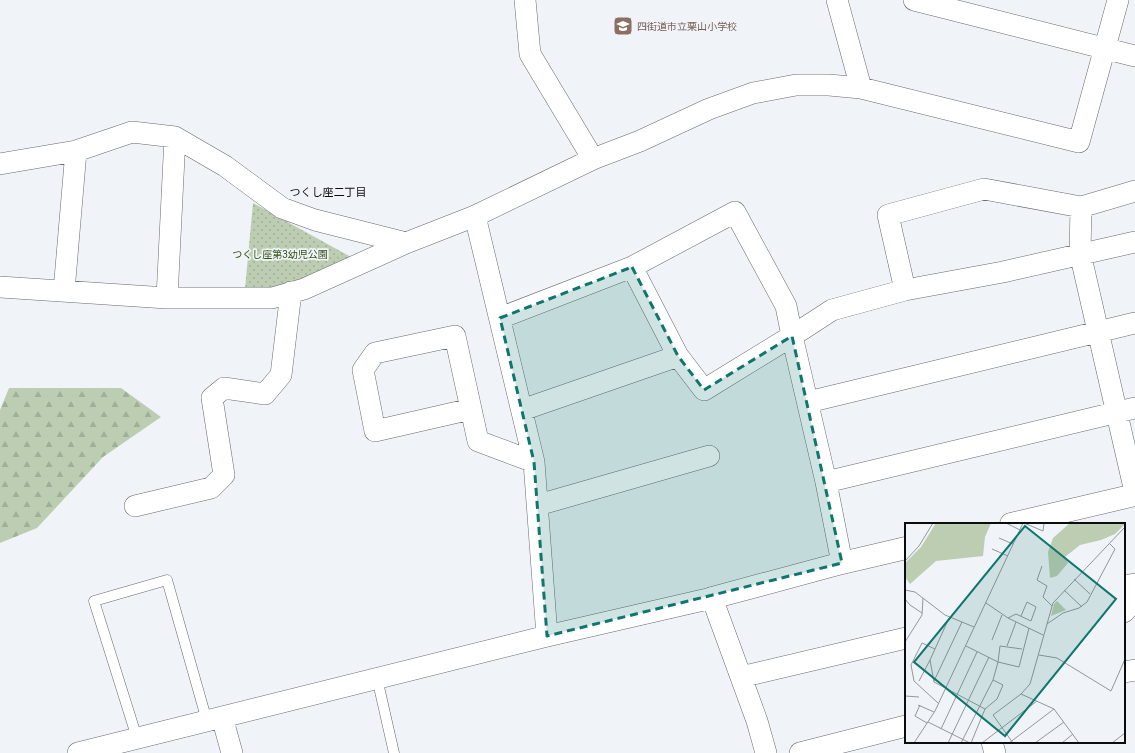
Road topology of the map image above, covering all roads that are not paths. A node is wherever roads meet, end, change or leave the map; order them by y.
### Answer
1 (525, 0) edge
2 (837, 0) edge
3 (914, 0) edge
4 (1118, 0) edge
5 (1105, 48) junction
6 (1135, 56) edge
7 (861, 88) junction
8 (175, 137) junction
9 (76, 151) junction
10 (593, 159) junction
11 (0, 164) edge
12 (1135, 191) edge
13 (1081, 207) junction
14 (475, 216) junction
15 (1135, 242) edge
16 (406, 243) junction
17 (1080, 254) junction
18 (632, 267) junction
19 (0, 287) edge
20 (905, 290) junction
21 (64, 291) junction
22 (291, 292) junction
23 (166, 298) junction
24 (500, 318) junction
25 (1135, 323) edge
26 (1099, 332) junction
27 (792, 336) junction
28 (678, 356) junction
29 (808, 402) junction
30 (471, 409) junction
31 (522, 410) junction
32 (1126, 410) edge
33 (709, 456) dead end
34 (534, 462) junction
35 (826, 482) junction
36 (1135, 492) edge
37 (1135, 495) edge
38 (538, 505) junction
39 (135, 506) dead end
40 (1015, 523) edge
41 (905, 548) edge
42 (842, 563) junction
43 (1135, 584) edge
44 (1125, 586) edge
45 (712, 598) junction
46 (1135, 599) edge
47 (1125, 611) edge
48 (547, 636) junction
49 (905, 638) edge
50 (1135, 670) edge
51 (1125, 672) edge
52 (741, 677) junction
53 (376, 678) junction
54 (214, 719) junction
55 (905, 726) edge
56 (992, 743) edge
57 (139, 746) edge
58 (78, 753) edge
59 (232, 753) edge
60 (394, 753) edge
61 (766, 753) edge
62 (800, 753) edge
63 (995, 753) edge

1 - 10 street
2 - 7 street
3 - 5 street
4 - 5 street
5 - 6 street
5 - 7 street
7 - 10 street
8 - 9 street
8 - 16 street
8 - 23 street
9 - 11 street
9 - 21 street
10 - 14 street
12 - 13 street
13 - 17 street
13 - 20 street
14 - 16 street
14 - 24 street
15 - 17 street
16 - 22 street
17 - 20 street
17 - 26 street
18 - 24 street
18 - 27 street
18 - 28 street
19 - 21 street
20 - 27 street
21 - 23 street
22 - 23 street
22 - 39 street
24 - 31 street
25 - 26 street
26 - 29 street
26 - 32 street
27 - 28 street
27 - 29 street
28 - 31 street
29 - 35 street
30 - 30 street
30 - 34 street
31 - 34 street
32 - 35 street
32 - 36 street
33 - 38 street
34 - 38 street
35 - 42 street
37 - 40 street
38 - 48 street
41 - 42 street
42 - 45 street
43 - 44 street
45 - 48 street
45 - 52 street
46 - 47 street
48 - 53 street
49 - 52 street
50 - 51 street
52 - 61 street
53 - 54 street
53 - 60 lane
54 - 57 street
54 - 57 lane
54 - 59 street
55 - 62 street
56 - 63 street
57 - 58 street

